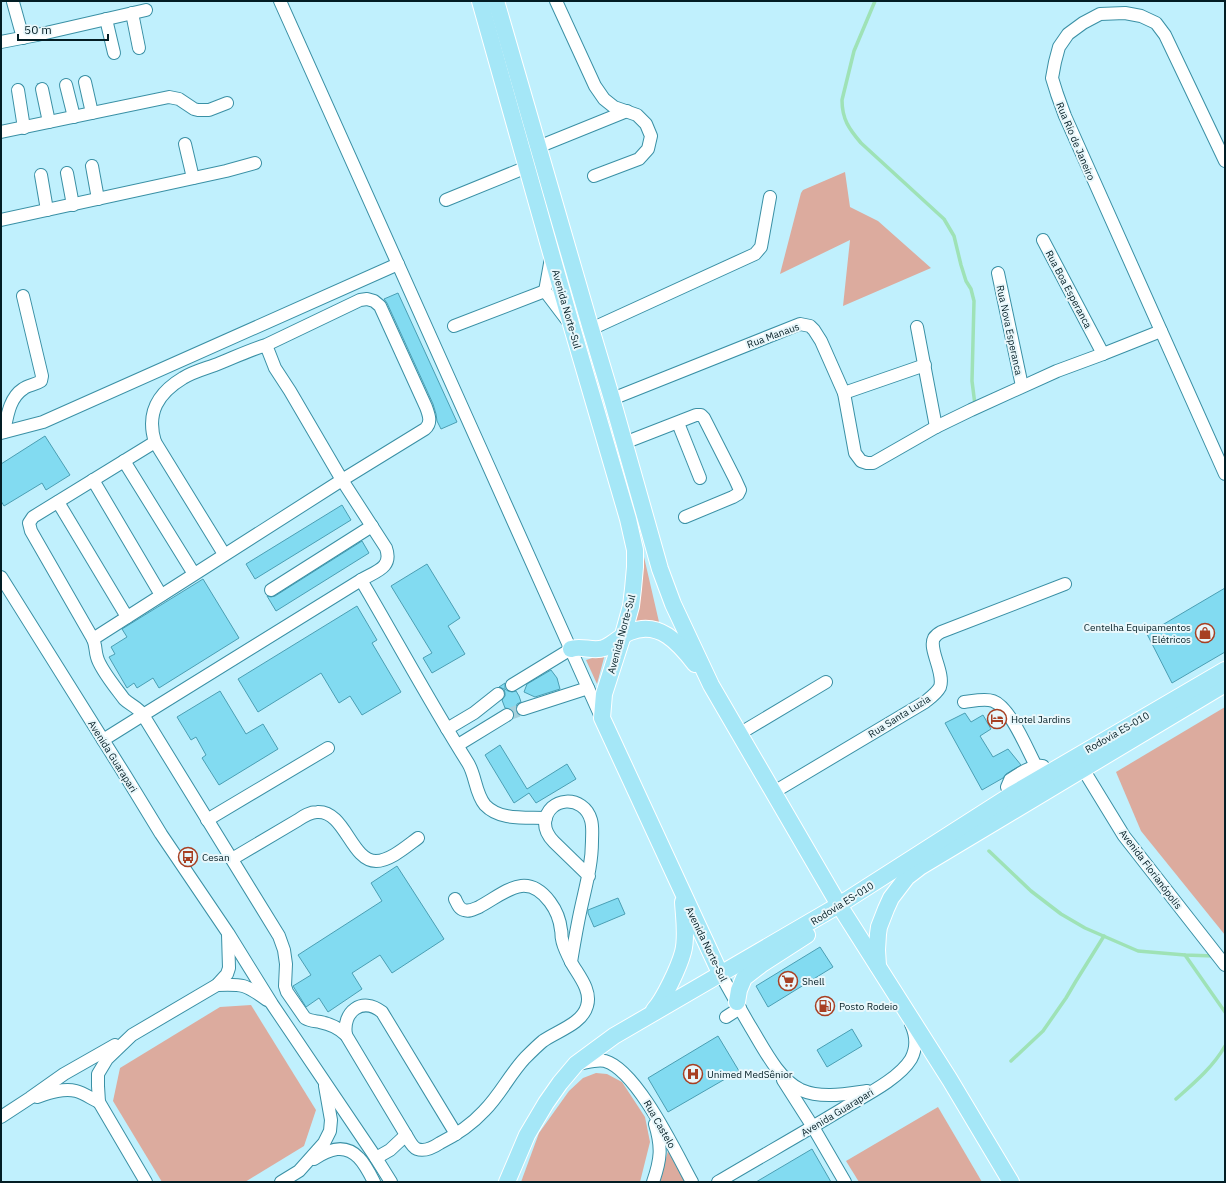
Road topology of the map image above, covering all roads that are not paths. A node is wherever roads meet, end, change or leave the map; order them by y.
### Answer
1 (280, 1) edge
2 (480, 1) edge
3 (496, 1) edge
4 (556, 1) edge
5 (13, 2) edge
6 (146, 10) dead end
7 (132, 13) junction
8 (106, 19) junction
9 (23, 38) junction
10 (1, 42) edge
11 (139, 48) dead end
12 (114, 53) dead end
13 (85, 82) dead end
14 (66, 85) dead end
15 (42, 89) dead end
16 (18, 90) dead end
17 (228, 103) dead end
18 (627, 111) junction
19 (92, 113) junction
20 (74, 117) junction
21 (49, 122) junction
22 (24, 128) junction
23 (1, 132) edge
24 (185, 144) dead end
25 (538, 147) junction
26 (1225, 162) edge
27 (256, 163) dead end
28 (92, 166) dead end
29 (527, 167) junction
30 (66, 172) dead end
31 (41, 175) dead end
32 (594, 176) dead end
33 (193, 178) junction
34 (770, 197) dead end
35 (98, 199) junction
36 (446, 200) dead end
37 (73, 205) junction
38 (47, 210) junction
39 (1, 220) edge
40 (1043, 240) dead end
41 (551, 255) junction
42 (398, 264) junction
43 (998, 274) dead end
44 (545, 291) junction
45 (23, 296) dead end
46 (570, 324) junction
47 (454, 326) dead end
48 (917, 327) dead end
49 (591, 329) junction
50 (1161, 331) junction
51 (266, 345) junction
52 (1103, 354) junction
53 (925, 365) junction
54 (1022, 386) junction
55 (844, 393) junction
56 (612, 399) junction
57 (678, 423) junction
58 (936, 427) junction
59 (2, 433) edge
60 (156, 442) junction
61 (624, 443) junction
62 (124, 461) junction
63 (1225, 474) edge
64 (700, 478) dead end
65 (92, 480) junction
66 (342, 480) junction
67 (58, 502) junction
68 (685, 516) dead end
69 (372, 526) junction
70 (224, 554) junction
71 (194, 574) junction
72 (1, 577) edge
73 (361, 580) junction
74 (1065, 584) dead end
75 (271, 590) dead end
76 (161, 595) junction
77 (127, 617) junction
78 (623, 635) junction
79 (93, 639) junction
80 (571, 649) junction
81 (1225, 670) edge
82 (826, 682) dead end
83 (1225, 684) edge
84 (512, 685) dead end
85 (710, 685) junction
86 (588, 688) junction
87 (498, 694) dead end
88 (964, 702) dead end
89 (523, 710) tunnel mouth
90 (143, 715) junction
91 (507, 715) tunnel mouth
92 (602, 718) junction
93 (447, 729) junction
94 (739, 734) junction
95 (103, 740) junction
96 (458, 745) junction
97 (328, 748) dead end
98 (1042, 769) junction
99 (1083, 769) junction
100 (774, 792) junction
101 (546, 818) junction
102 (207, 820) junction
103 (418, 838) dead end
104 (232, 859) junction
105 (589, 876) junction
106 (681, 889) junction
107 (455, 899) dead end
108 (840, 905) junction
109 (814, 920) junction
110 (228, 933) junction
111 (571, 962) junction
112 (1225, 965) edge
113 (878, 967) junction
114 (720, 973) junction
115 (217, 985) junction
116 (272, 1004) junction
117 (738, 1005) junction
118 (908, 1014) junction
119 (648, 1015) junction
120 (726, 1017) dead end
121 (132, 1035) junction
122 (346, 1035) junction
123 (766, 1054) junction
124 (576, 1064) junction
125 (323, 1080) junction
126 (873, 1091) junction
127 (30, 1098) junction
128 (99, 1102) junction
129 (649, 1104) junction
130 (1, 1117) edge
131 (813, 1127) junction
132 (456, 1134) junction
133 (406, 1135) junction
134 (376, 1158) junction
135 (299, 1171) junction
136 (146, 1182) edge
137 (281, 1182) edge
138 (374, 1182) edge
139 (391, 1182) edge
140 (506, 1182) edge
141 (653, 1182) edge
142 (692, 1182) edge
143 (718, 1182) edge
144 (845, 1182) edge
145 (1011, 1182) edge

1 - 42 street
2 - 29 main road, Avenida Norte-Sul
3 - 25 main road, Avenida Norte-Sul
4 - 18 street
5 - 9 street
6 - 7 street
7 - 8 street
7 - 11 street
8 - 9 street
8 - 12 street
9 - 10 street
13 - 19 street
14 - 20 street
15 - 21 street
16 - 22 street
17 - 19 street
18 - 25 street
18 - 32 street
19 - 20 street
20 - 21 street
21 - 22 street
22 - 23 street
24 - 33 street
25 - 49 main road, Avenida Norte-Sul
26 - 50 street, Rua Rio de Janeiro
27 - 33 street
28 - 35 street
29 - 36 street
29 - 41 main road, Avenida Norte-Sul
30 - 37 street
31 - 38 street
33 - 35 street
34 - 49 street
35 - 37 street
37 - 38 street
38 - 39 street
40 - 52 street, Rua Boa Esperanca
41 - 44 street
41 - 46 main road, Avenida Norte-Sul
42 - 59 street
42 - 80 street
43 - 54 street, Rua Nova Esperanca
44 - 46 street
44 - 47 street
45 - 59 street
46 - 78 main road, Avenida Norte-Sul
48 - 53 street
49 - 56 main road, Avenida Norte-Sul
50 - 52 street
50 - 63 street, Rua Rio de Janeiro
51 - 60 street
51 - 66 street
51 - 66 street
52 - 54 street
53 - 55 street
53 - 58 street
54 - 58 street
55 - 56 street, Rua Manaus
55 - 58 street, Rua Manaus
56 - 61 main road, Avenida Norte-Sul
57 - 61 street
57 - 64 street
57 - 68 street
60 - 62 street
60 - 70 street
61 - 85 main road, Avenida Norte-Sul
62 - 65 street
62 - 71 street
65 - 67 street
65 - 76 street
66 - 69 street
66 - 70 street
67 - 77 street
67 - 79 street
69 - 73 street
69 - 75 street
70 - 71 street
71 - 76 street
72 - 95 street, Avenida Guarapari
73 - 90 street
73 - 93 street
74 - 100 street, Rua Santa Luzia
76 - 77 street
77 - 79 street
78 - 80 main road
78 - 85 main road
78 - 92 main road, Avenida Norte-Sul
79 - 90 street
80 - 84 street
80 - 86 street
81 - 98 main road, Rodovia ES-010
82 - 94 street
83 - 99 main road, Rodovia ES-010
85 - 94 main road, Avenida Norte-Sul
86 - 89 street
86 - 92 street
87 - 93 street
88 - 98 street
90 - 95 street
90 - 102 street
91 - 96 street
92 - 106 main road, Avenida Norte-Sul
93 - 96 street
94 - 100 main road, Avenida Norte-Sul
95 - 110 street, Avenida Guarapari
96 - 101 street
97 - 102 street
98 - 108 main road, Rodovia ES-010
99 - 112 street, Avenida Florianópolis
99 - 113 main road, Rodovia ES-010
100 - 108 main road, Avenida Norte-Sul
101 - 105 street
101 - 105 street
102 - 104 street
103 - 104 street
104 - 122 street
105 - 111 street
106 - 114 main road, Avenida Norte-Sul
106 - 119 main road
107 - 111 street
108 - 109 main road, Rodovia ES-010
108 - 113 main road, Avenida Norte-Sul
109 - 114 main road, Rodovia ES-010
109 - 117 main road
110 - 115 street
110 - 116 street, Avenida Guarapari
111 - 132 street
113 - 118 main road, Avenida Norte-Sul
114 - 117 street, Avenida Norte-Sul
114 - 119 main road, Rodovia ES-010
115 - 116 street
115 - 121 street
116 - 125 street, Avenida Guarapari
117 - 120 street
117 - 123 street, Avenida Norte-Sul
118 - 126 street, Avenida Guarapari
118 - 145 main road, Avenida Norte-Sul
119 - 124 main road, Rodovia ES-010
121 - 127 street
121 - 128 street
122 - 132 street
122 - 133 street
123 - 126 street, Avenida Norte-Sul
123 - 131 street
124 - 129 street, Rua Castelo
124 - 140 main road, Rodovia ES-010
125 - 134 street, Avenida Guarapari
125 - 135 street
126 - 131 street, Avenida Guarapari
127 - 128 street
127 - 130 street
128 - 136 street
129 - 141 street
129 - 142 street, Rua Castelo
131 - 143 street, Avenida Guarapari
131 - 144 street
132 - 133 street
133 - 134 street
134 - 139 street, Avenida Guarapari
135 - 137 street
135 - 138 street

